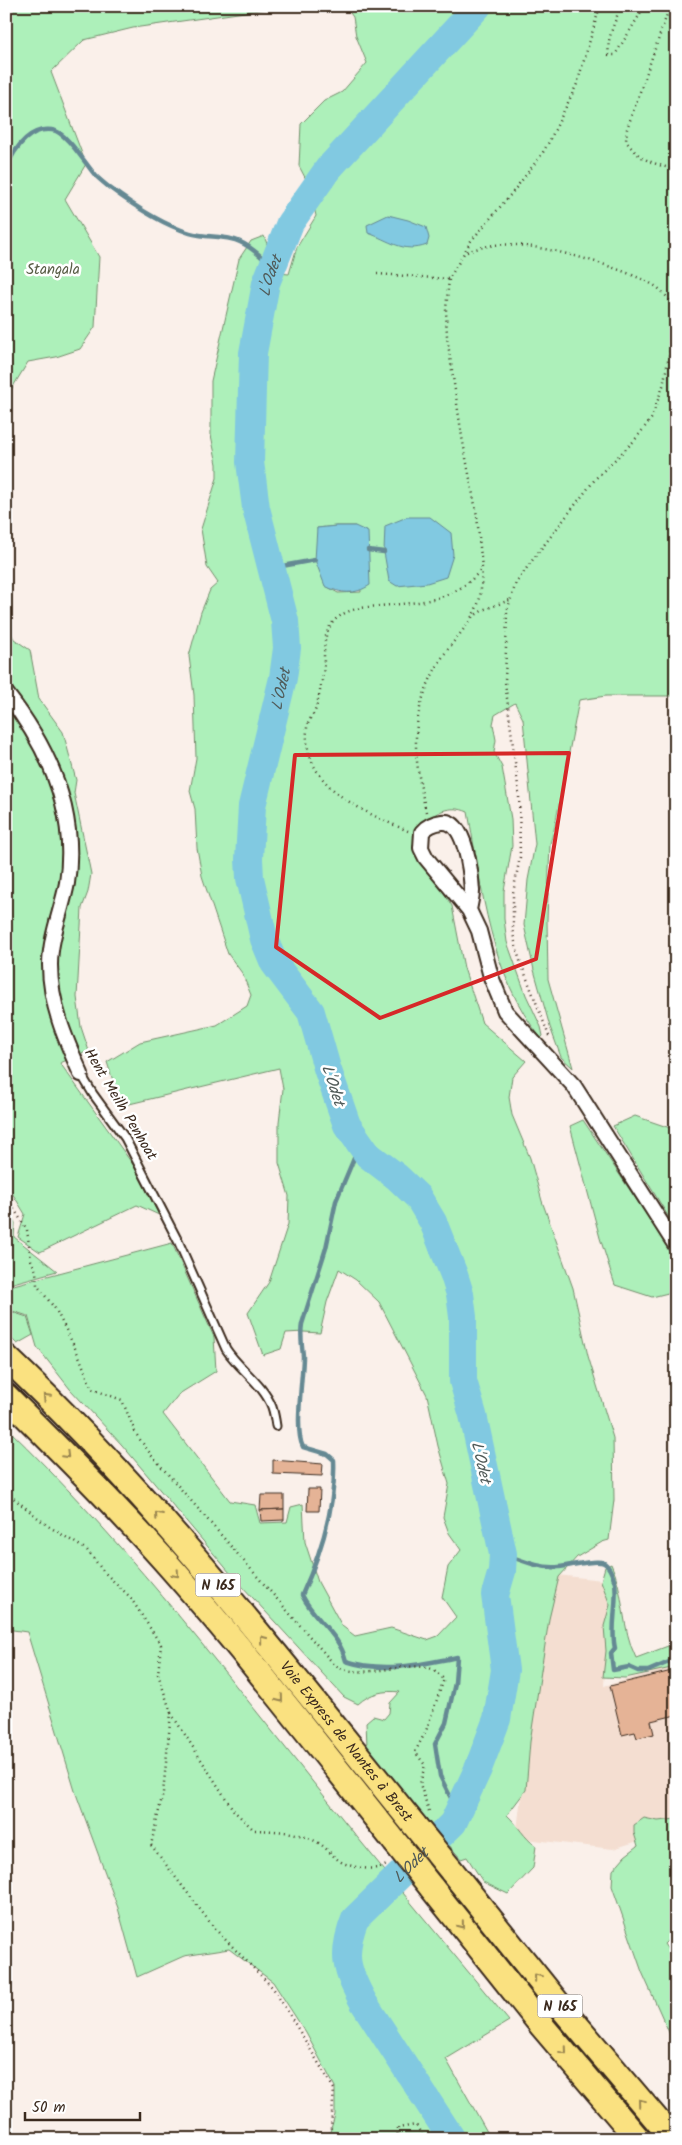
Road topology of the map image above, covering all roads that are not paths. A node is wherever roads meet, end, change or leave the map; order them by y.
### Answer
1 (6, 693) edge
2 (469, 910) junction
3 (81, 1074) joint
4 (676, 1246) edge
5 (6, 1357) edge
6 (6, 1396) edge
7 (276, 1426) dead end
8 (638, 2139) edge
9 (673, 2139) edge

1 - 3 street, Hent Meilh Penhoat
2 - 2 street
2 - 4 street
3 - 7 lane, Hent Meilh Penhoat
9 -> 5 highway, Voie Express de Nantes à Brest / N 165, bridge
6 -> 8 highway, Voie Express de Nantes à Brest / N 165, bridge

